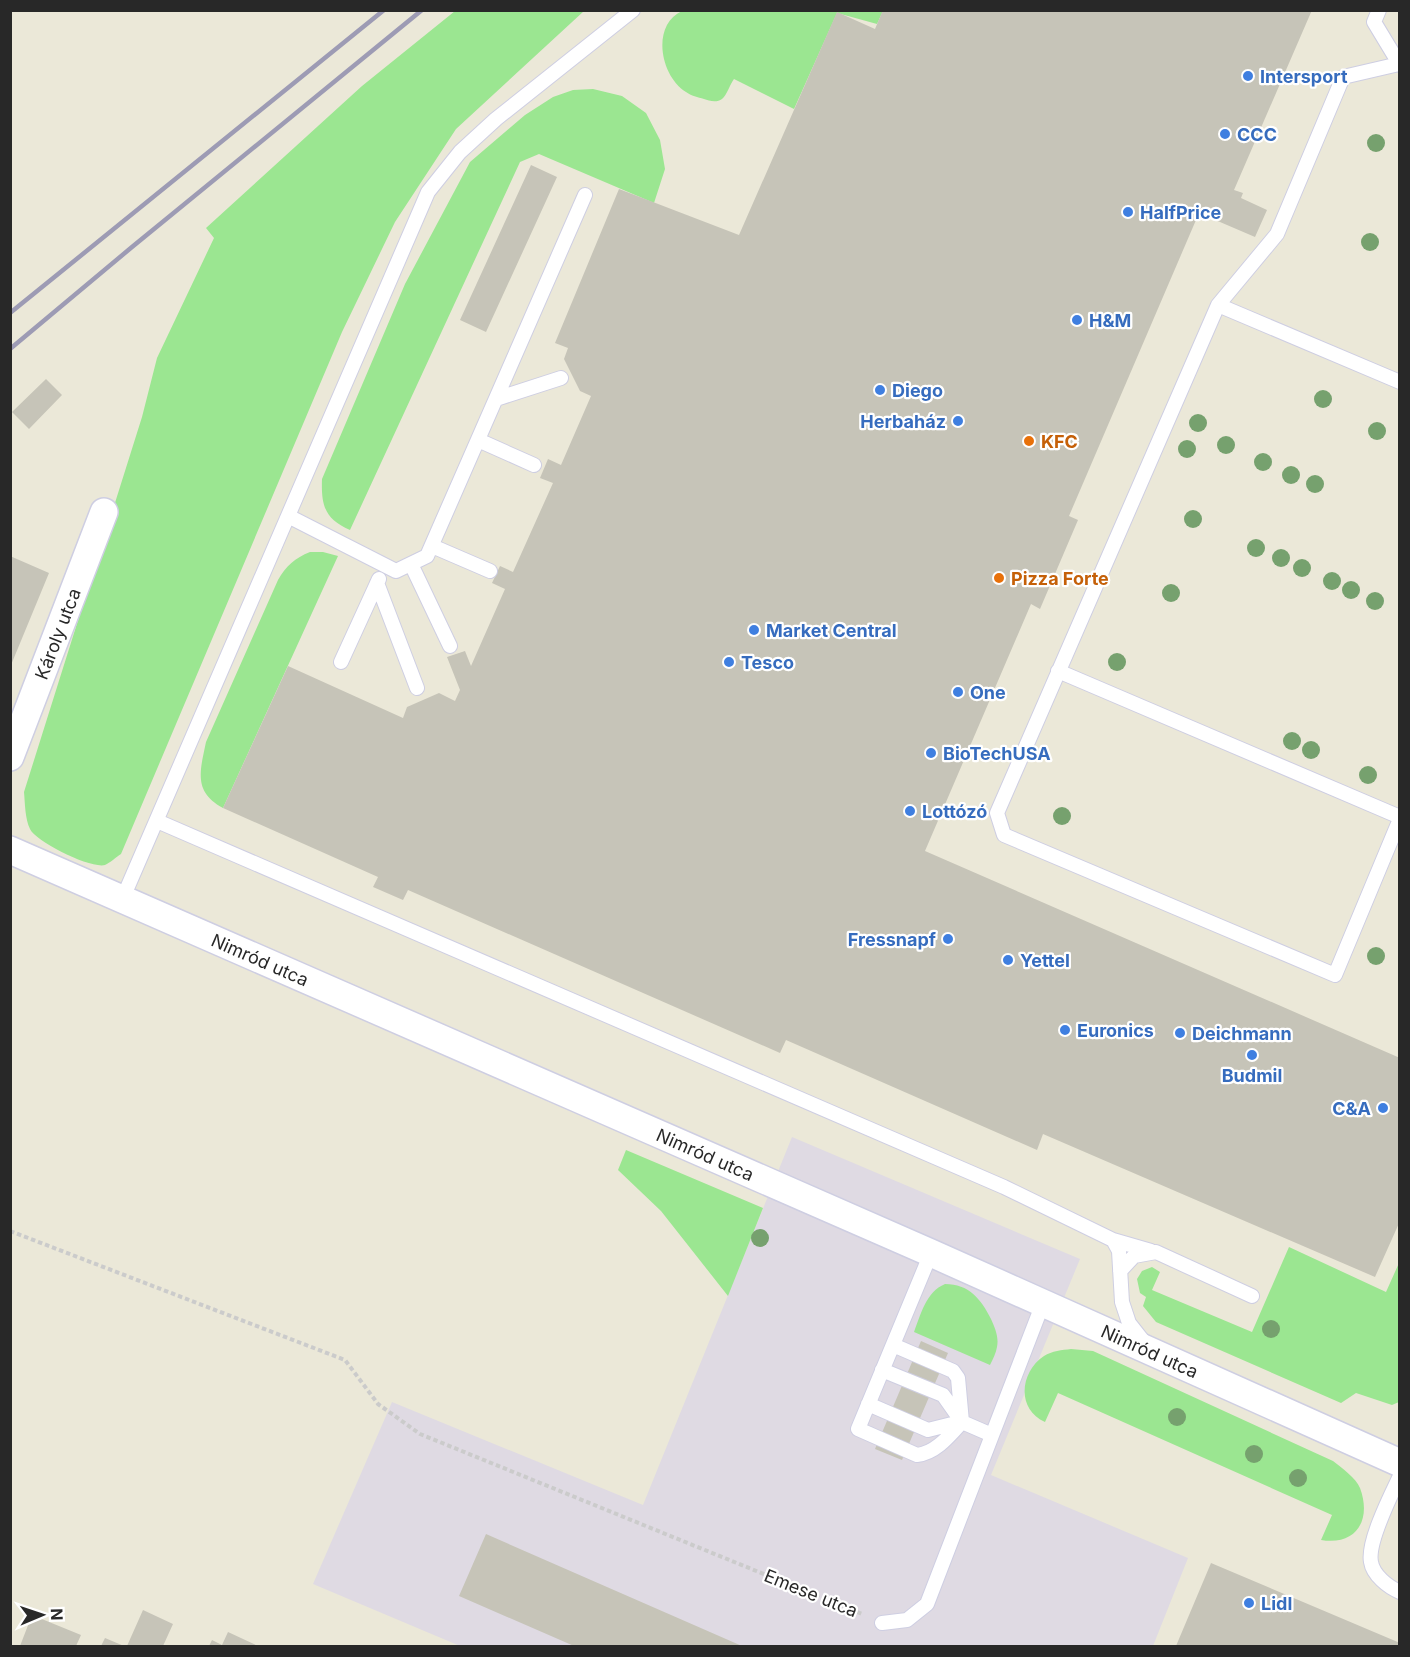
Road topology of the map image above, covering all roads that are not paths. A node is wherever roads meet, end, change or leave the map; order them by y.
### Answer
1 (633, 10) edge
2 (1379, 10) edge
3 (1399, 65) edge
4 (585, 195) dead end
5 (1218, 305) junction
6 (561, 378) dead end
7 (1400, 382) edge
8 (496, 399) junction
9 (478, 440) junction
10 (534, 465) dead end
11 (104, 512) dead end
12 (288, 516) junction
13 (432, 546) junction
14 (411, 564) junction
15 (385, 566) junction
16 (490, 571) dead end
17 (377, 583) junction
18 (450, 646) dead end
19 (342, 662) dead end
20 (1058, 671) junction
21 (417, 688) dead end
22 (10, 757) edge
23 (1400, 818) edge
24 (157, 821) junction
25 (10, 850) edge
26 (122, 900) junction
27 (1113, 1239) junction
28 (1156, 1252) junction
29 (931, 1253) junction
30 (1120, 1272) junction
31 (1252, 1296) dead end
32 (1042, 1303) junction
33 (893, 1345) junction
34 (1150, 1351) junction
35 (882, 1370) junction
36 (868, 1404) junction
37 (962, 1422) junction
38 (992, 1435) junction
39 (1400, 1463) edge
40 (1400, 1476) edge
41 (1400, 1592) edge
42 (882, 1623) road end

1 - 12 lane
2 - 3 lane
3 - 5 lane
4 - 8 lane
5 - 7 lane
5 - 20 lane
6 - 8 lane
8 - 9 lane
9 - 10 lane
9 - 13 lane
11 - 22 street, Károly utca
12 - 15 lane
12 - 24 lane
13 - 14 lane
13 - 16 lane
14 - 15 lane
14 - 18 lane
15 - 17 lane
17 - 19 lane
17 - 21 lane
20 - 23 lane
20 - 23 lane
24 - 26 lane
24 - 27 lane
25 - 26 street, Nimród utca
26 - 29 street, Nimród utca
27 - 28 lane
27 - 30 lane
28 - 30 lane
28 - 31 lane
29 - 32 street, Nimród utca
29 - 33 lane
30 - 34 lane
32 - 34 street, Nimród utca
32 - 38 lane
33 - 35 lane
33 - 37 lane
34 - 39 street, Nimród utca
35 - 36 lane
35 - 37 lane
36 - 37 lane
36 - 37 lane
37 - 38 lane
38 - 42 lane
40 - 41 lane

